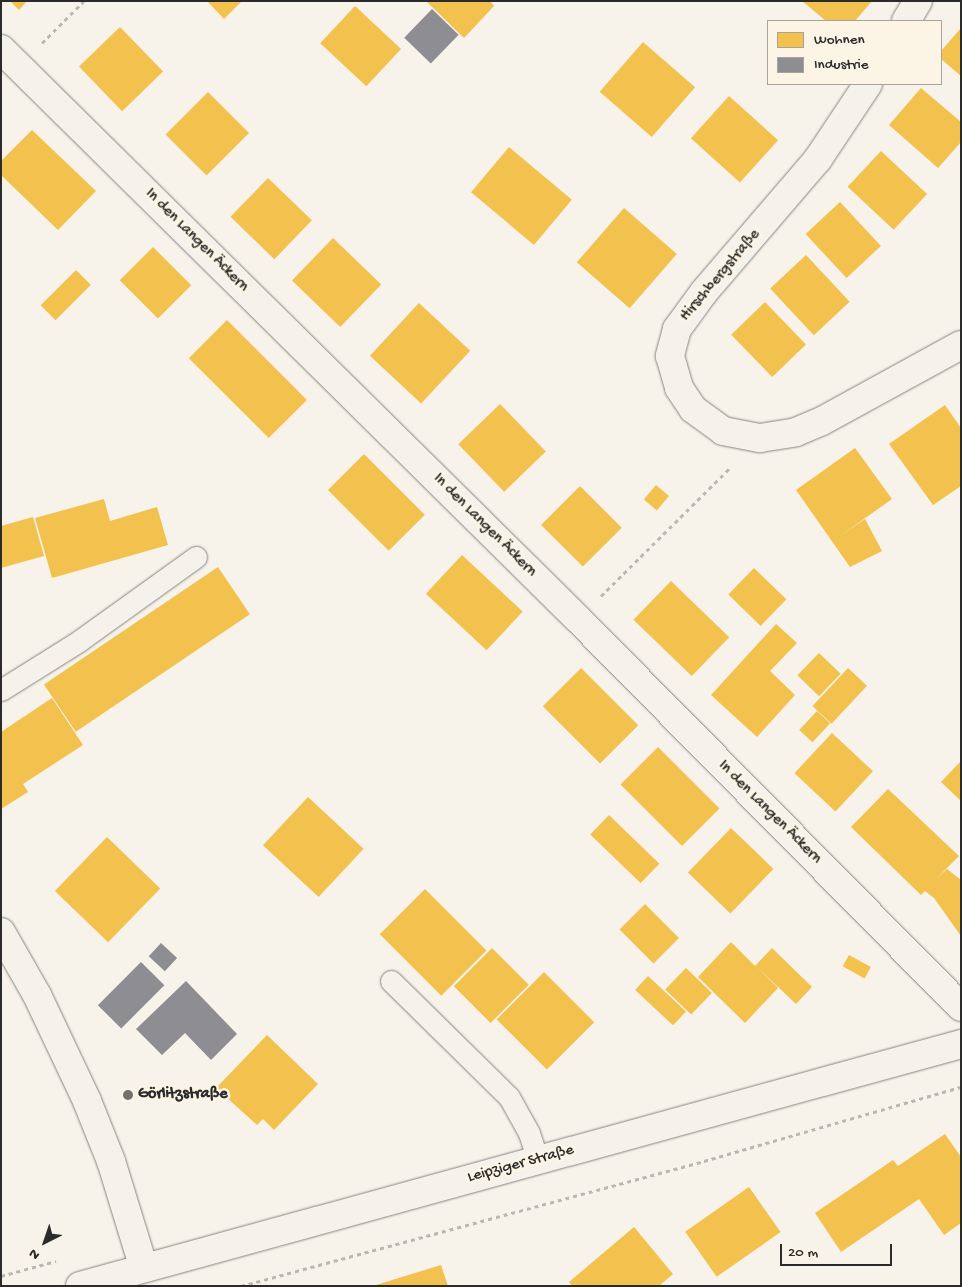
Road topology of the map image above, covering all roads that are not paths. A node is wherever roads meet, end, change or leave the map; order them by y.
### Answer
1 (918, 1) edge
2 (907, 20) edge
3 (10, 57) edge
4 (867, 85) edge
5 (961, 345) edge
6 (196, 557) dead end
7 (1, 690) edge
8 (1, 932) edge
9 (391, 981) dead end
10 (961, 1007) edge
11 (961, 1044) edge
12 (538, 1161) junction
13 (144, 1268) junction
14 (80, 1286) edge

1 - 2 street
3 - 10 street, In den Langen Äckern
4 - 5 street, Hirschbergstraße
6 - 7 lane
8 - 13 street
9 - 12 lane
11 - 12 street, Leipziger Straße
12 - 13 street, Leipziger Straße
13 - 14 street, Leipziger Straße

